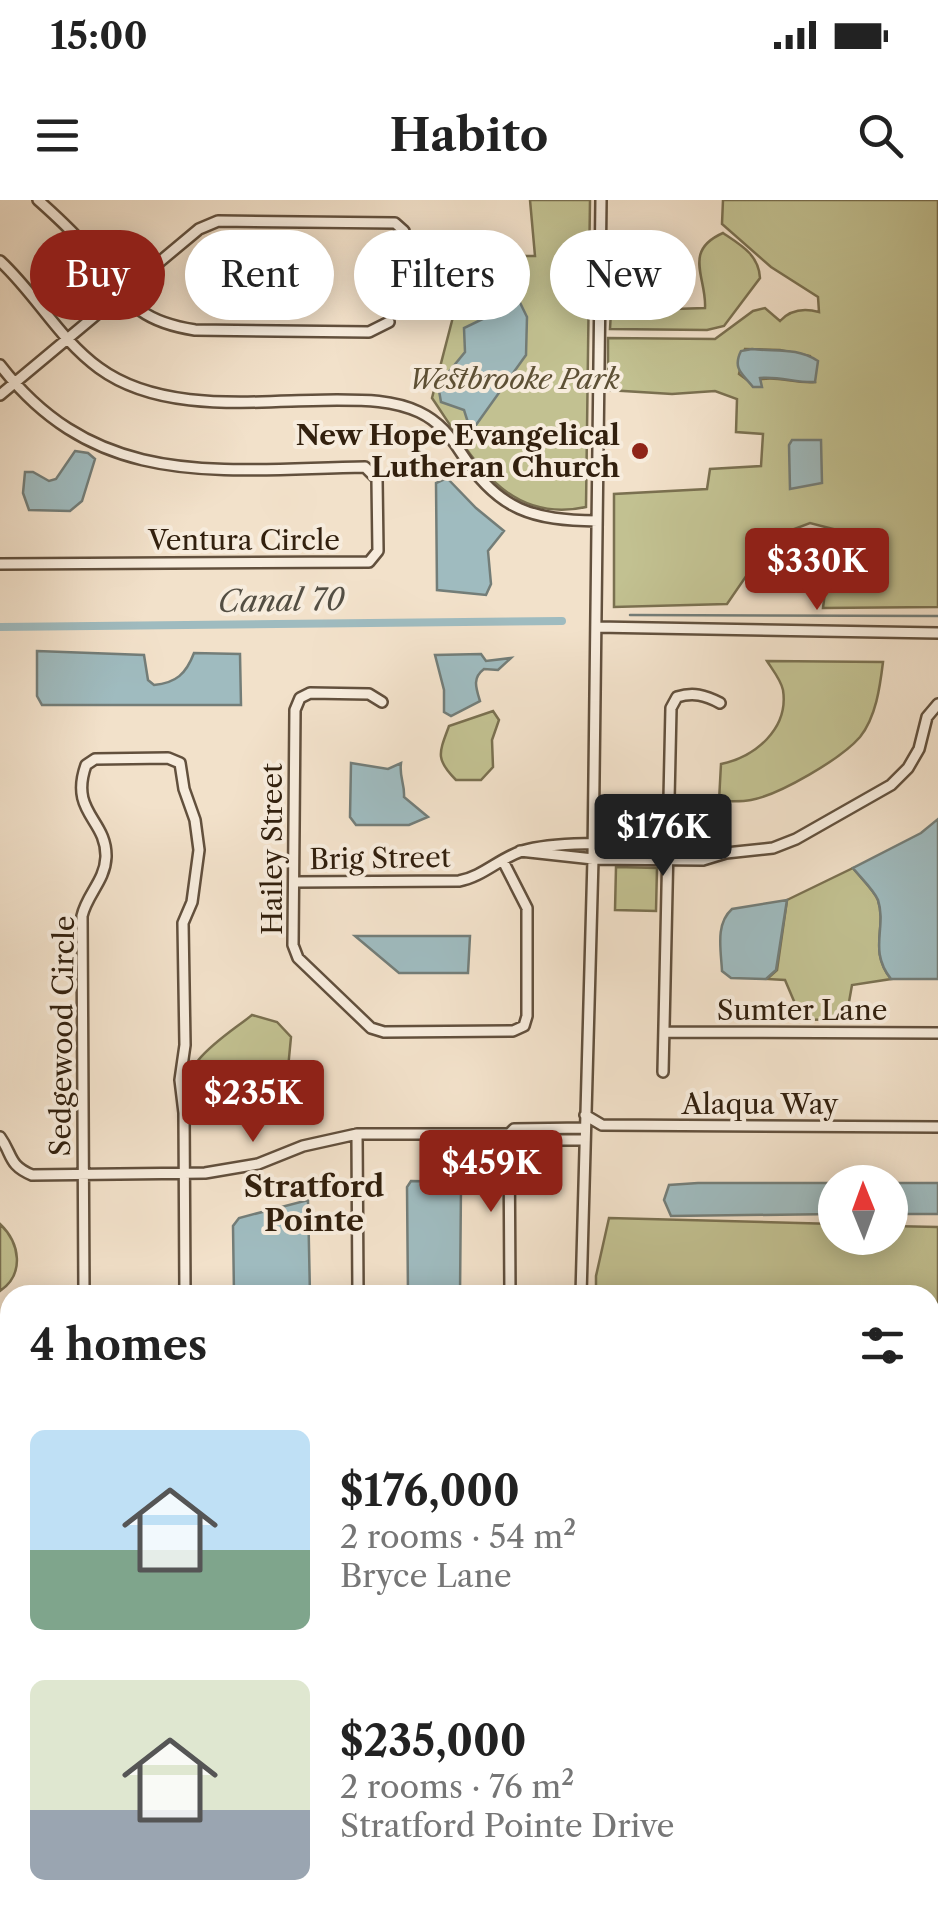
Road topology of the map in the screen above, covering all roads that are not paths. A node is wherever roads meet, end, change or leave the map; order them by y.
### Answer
1 (601, 200) edge
2 (40, 201) edge
3 (68, 230) edge
4 (402, 230) edge
5 (165, 257) edge
6 (0, 262) edge
7 (90, 320) edge
8 (155, 320) edge
9 (390, 322) dead end
10 (67, 338) junction
11 (0, 365) edge
12 (14, 383) junction
13 (0, 395) edge
14 (597, 521) junction
15 (0, 564) edge
16 (596, 628) junction
17 (938, 633) edge
18 (382, 702) dead end
19 (720, 703) dead end
20 (938, 704) edge
21 (593, 846) junction
22 (668, 846) junction
23 (520, 852) junction
24 (726, 853) junction
25 (593, 859) junction
26 (503, 860) junction
27 (668, 860) junction
28 (294, 882) junction
29 (665, 1032) junction
30 (938, 1033) edge
31 (663, 1072) dead end
32 (585, 1115) junction
33 (938, 1127) edge
34 (585, 1128) junction
35 (357, 1134) junction
36 (510, 1134) junction
37 (0, 1137) edge
38 (584, 1140) junction
39 (84, 1174) junction
40 (184, 1174) junction
41 (84, 1285) edge
42 (185, 1285) edge
43 (358, 1285) edge
44 (510, 1285) edge
45 (581, 1285) edge

1 - 14 street
2 - 3 street
4 - 5 street
6 - 10 street
7 - 10 street
8 - 9 street
10 - 12 street
10 - 14 street
11 - 12 street, Ventura Circle
12 - 13 street
12 - 15 street, Ventura Circle
14 - 16 street
16 - 17 street
16 - 21 street
18 - 28 street, Hailey Street
19 - 22 street
20 - 24 street
21 - 22 street, Brig Street
21 - 23 street, Brig Street
21 - 25 street
22 - 24 street, Brig Street
22 - 27 street
23 - 25 street
23 - 26 street, Brig Street
24 - 27 street
25 - 27 street
25 - 32 street
26 - 28 street, Brig Street
26 - 28 street, Hailey Street
27 - 29 street
29 - 30 street, Sumter Lane
29 - 31 street
32 - 33 street, Alaqua Way
32 - 34 street
34 - 36 street
34 - 38 street
35 - 36 street
35 - 40 street
35 - 43 street
36 - 38 street
36 - 44 street
37 - 39 street
38 - 45 street
39 - 40 street
39 - 40 street, Sedgewood Circle
39 - 41 street, Sedgewood Circle
40 - 42 street, Sedgewood Circle

